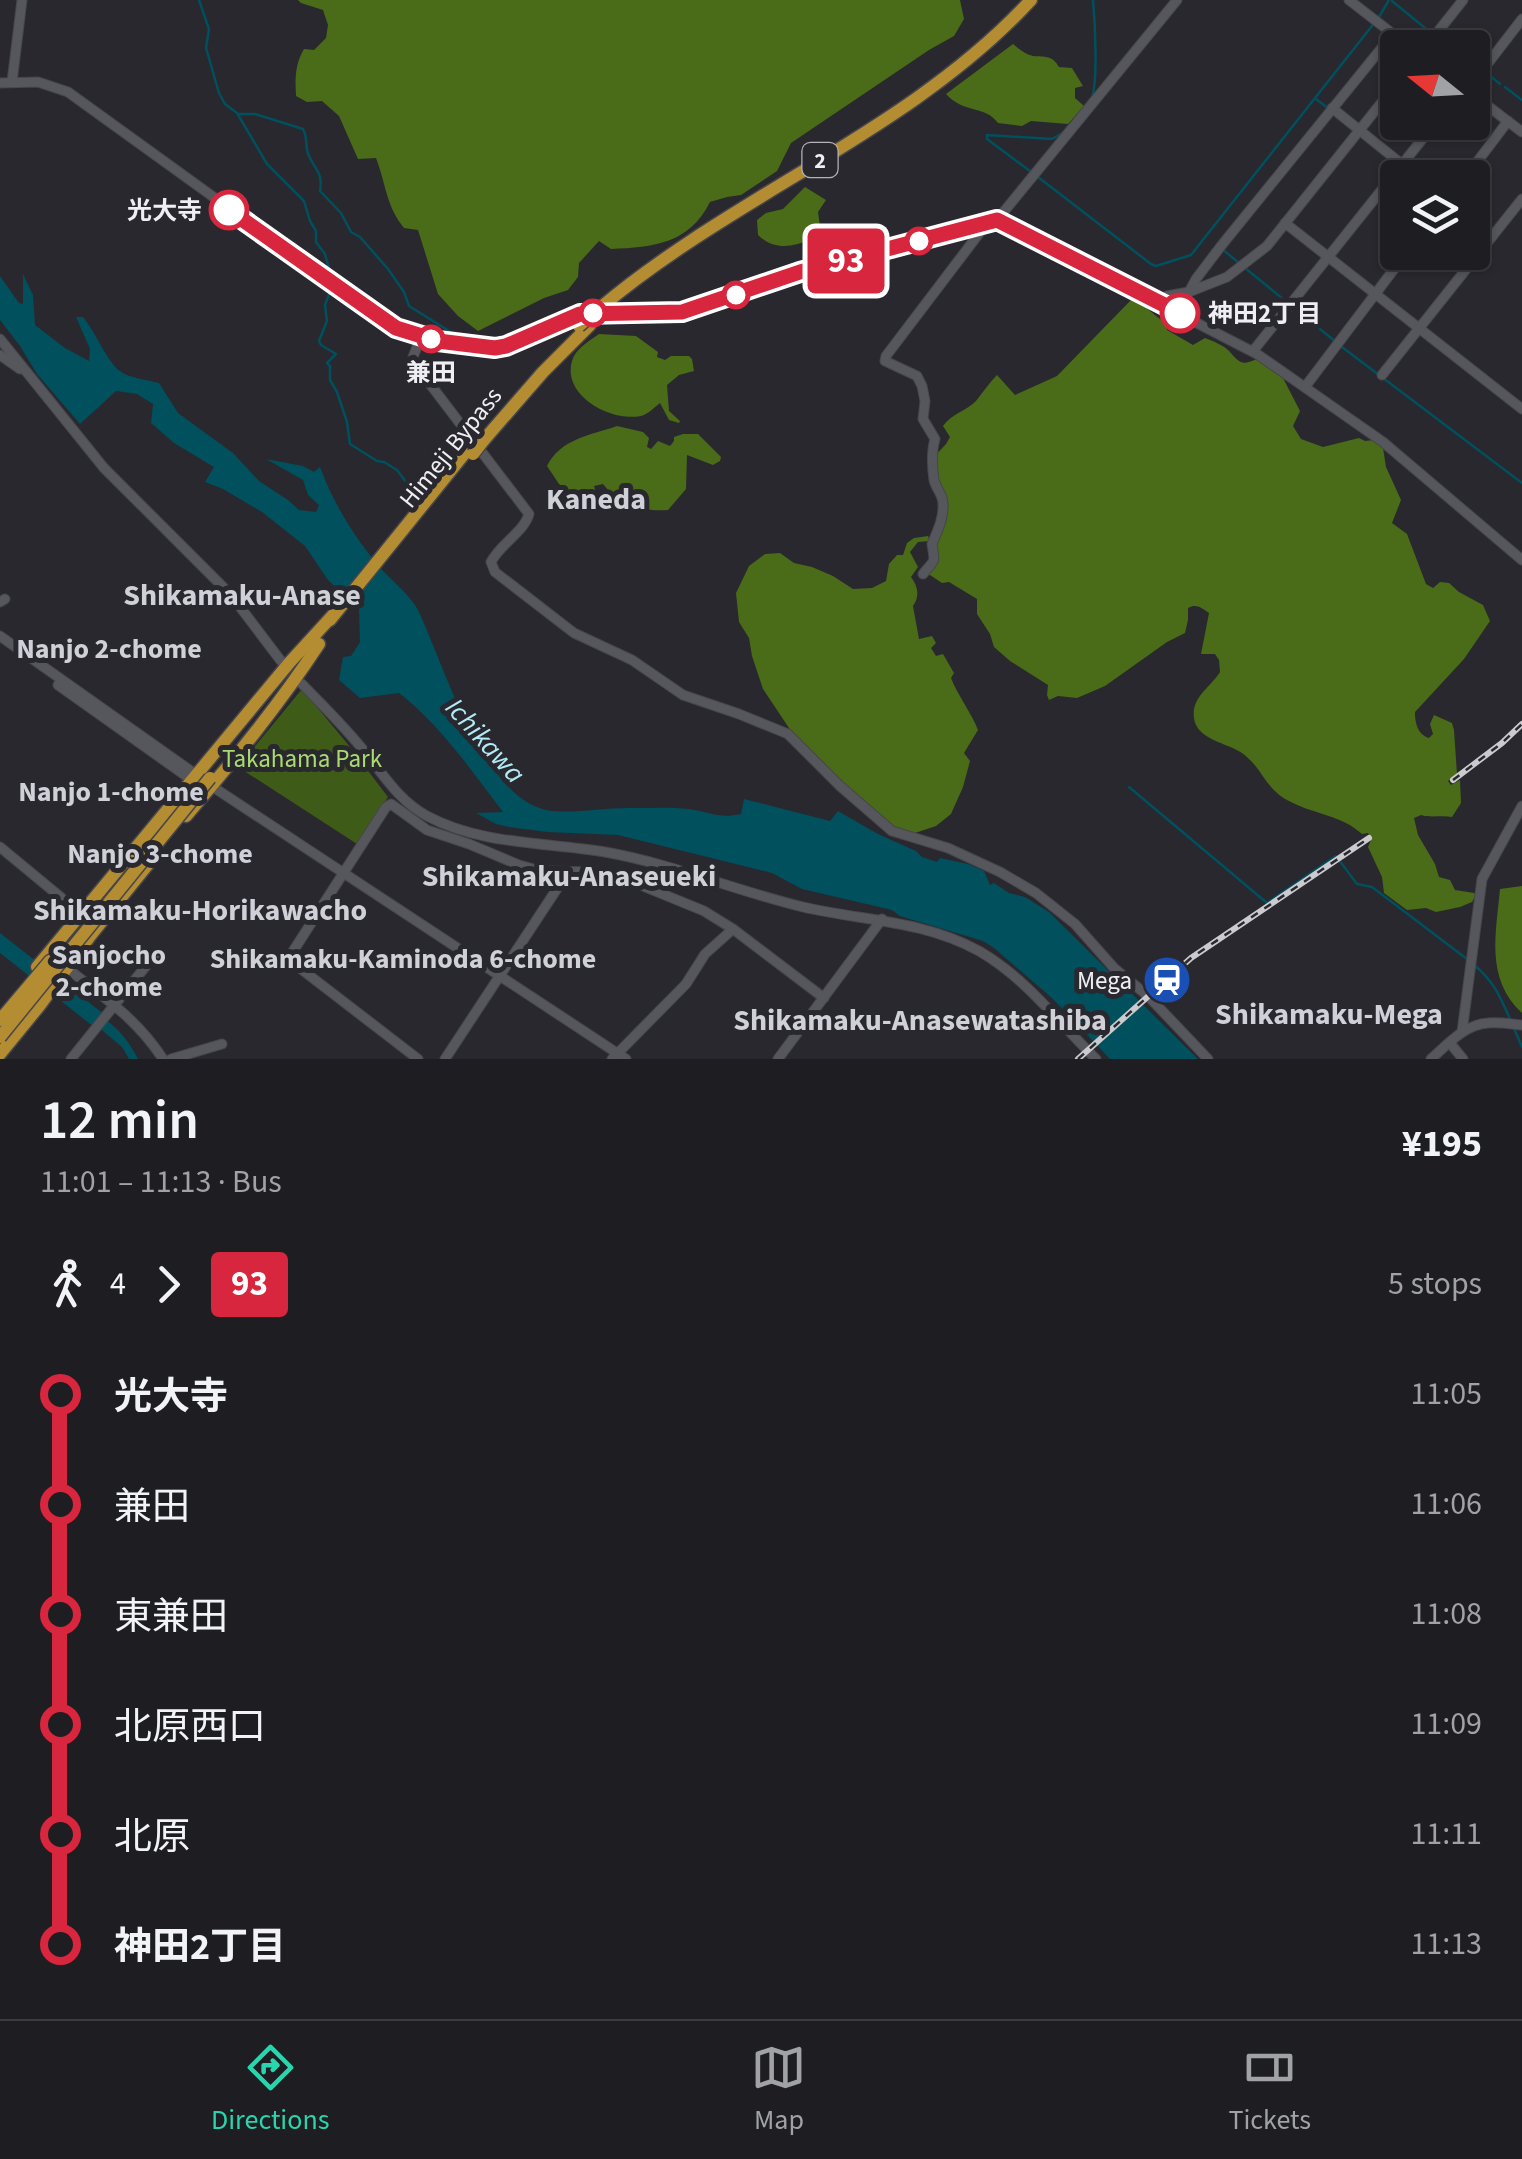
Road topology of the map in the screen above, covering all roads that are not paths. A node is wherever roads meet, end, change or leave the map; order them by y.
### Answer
1 (22, 0) edge
2 (1031, 0) edge
3 (1040, 0) edge
4 (1177, 0) edge
5 (1349, 0) edge
6 (1462, 0) edge
7 (1522, 19) edge
8 (1388, 30) edge
9 (1440, 30) edge
10 (1380, 50) edge
11 (1490, 61) edge
12 (8, 82) edge
13 (1380, 104) edge
14 (1332, 108) junction
15 (1490, 108) edge
16 (1508, 121) junction
17 (1359, 130) junction
18 (1522, 132) edge
19 (1421, 140) edge
20 (1397, 160) edge
21 (1405, 160) edge
22 (1479, 160) edge
23 (1380, 192) edge
24 (1522, 200) edge
25 (992, 221) junction
26 (1286, 223) junction
27 (1492, 236) joint
28 (1329, 256) junction
29 (1394, 270) edge
30 (1189, 292) junction
31 (1376, 294) junction
32 (1161, 303) junction
33 (604, 308) junction
34 (1420, 329) junction
35 (421, 336) junction
36 (0, 339) edge
37 (1252, 351) junction
38 (0, 355) edge
39 (1382, 375) dead end
40 (34, 380) junction
41 (1305, 386) junction
42 (1522, 409) edge
43 (385, 556) junction
44 (1522, 560) edge
45 (923, 574) dead end
46 (0, 640) edge
47 (295, 662) junction
48 (302, 684) dead end
49 (286, 698) dead end
50 (269, 714) junction
51 (204, 781) junction
52 (1522, 806) edge
53 (0, 848) edge
54 (568, 872) junction
55 (342, 875) junction
56 (81, 914) junction
57 (882, 919) junction
58 (733, 929) junction
59 (79, 942) junction
60 (154, 956) dead end
61 (60, 962) junction
62 (498, 978) junction
63 (824, 998) junction
64 (116, 1006) junction
65 (0, 1011) edge
66 (0, 1020) edge
67 (1515, 1024) edge
68 (0, 1028) edge
69 (1462, 1032) junction
70 (0, 1036) edge
71 (1450, 1043) junction
72 (222, 1044) dead end
73 (0, 1051) edge
74 (617, 1058) edge
75 (71, 1059) edge
76 (167, 1059) edge
77 (418, 1059) edge
78 (445, 1059) edge
79 (778, 1059) edge
80 (1096, 1059) edge
81 (1208, 1059) edge
82 (1431, 1059) edge
83 (1463, 1059) edge

1 - 12 street
2 - 33 highway, Himeji Bypass / 2
3 - 33 highway, Himeji Bypass / 2
4 - 25 street
5 - 8 street
6 - 9 street
7 - 11 street
10 - 14 street
12 - 35 street
13 - 17 street
14 - 17 street
14 - 30 street
15 - 16 street
16 - 18 street
16 - 22 street
17 - 20 street
17 - 26 street
19 - 21 street
23 - 28 street
24 - 27 street
25 - 32 street
25 - 35 street
25 - 45 street
26 - 28 street
26 - 30 street
27 - 34 street
28 - 31 street
28 - 37 street
29 - 31 street
30 - 32 street
31 - 34 street
31 - 41 street
32 - 37 street
33 - 43 highway, Himeji Bypass / 2, bridge
34 - 39 street
34 - 42 street
35 - 81 street
36 - 40 street
37 - 41 street
38 - 40 street
40 - 47 street
41 - 44 street
43 - 47 highway, Himeji Bypass / 2
43 - 47 highway, Himeji Bypass / 2
46 - 51 street
47 - 50 highway
47 - 51 highway
48 - 57 street
49 - 50 highway
50 - 51 highway
51 - 55 street
51 - 56 highway
51 - 59 highway, bridge
51 - 61 highway, bridge
52 - 69 street
53 - 56 street
54 - 55 street
54 - 58 street
54 - 62 street
55 - 62 street
55 - 77 street
56 - 61 highway
57 - 63 street
57 - 80 street
58 - 63 street
58 - 74 street
59 - 70 highway, bridge
59 - 73 highway, bridge
60 - 64 street
61 - 64 street
61 - 65 highway, bridge
61 - 66 highway, bridge
61 - 68 highway, bridge
61 - 73 highway
62 - 74 street
62 - 78 street
63 - 79 street
64 - 75 street
64 - 76 street
67 - 69 street
69 - 71 street
71 - 82 street
71 - 83 street
72 - 76 street

